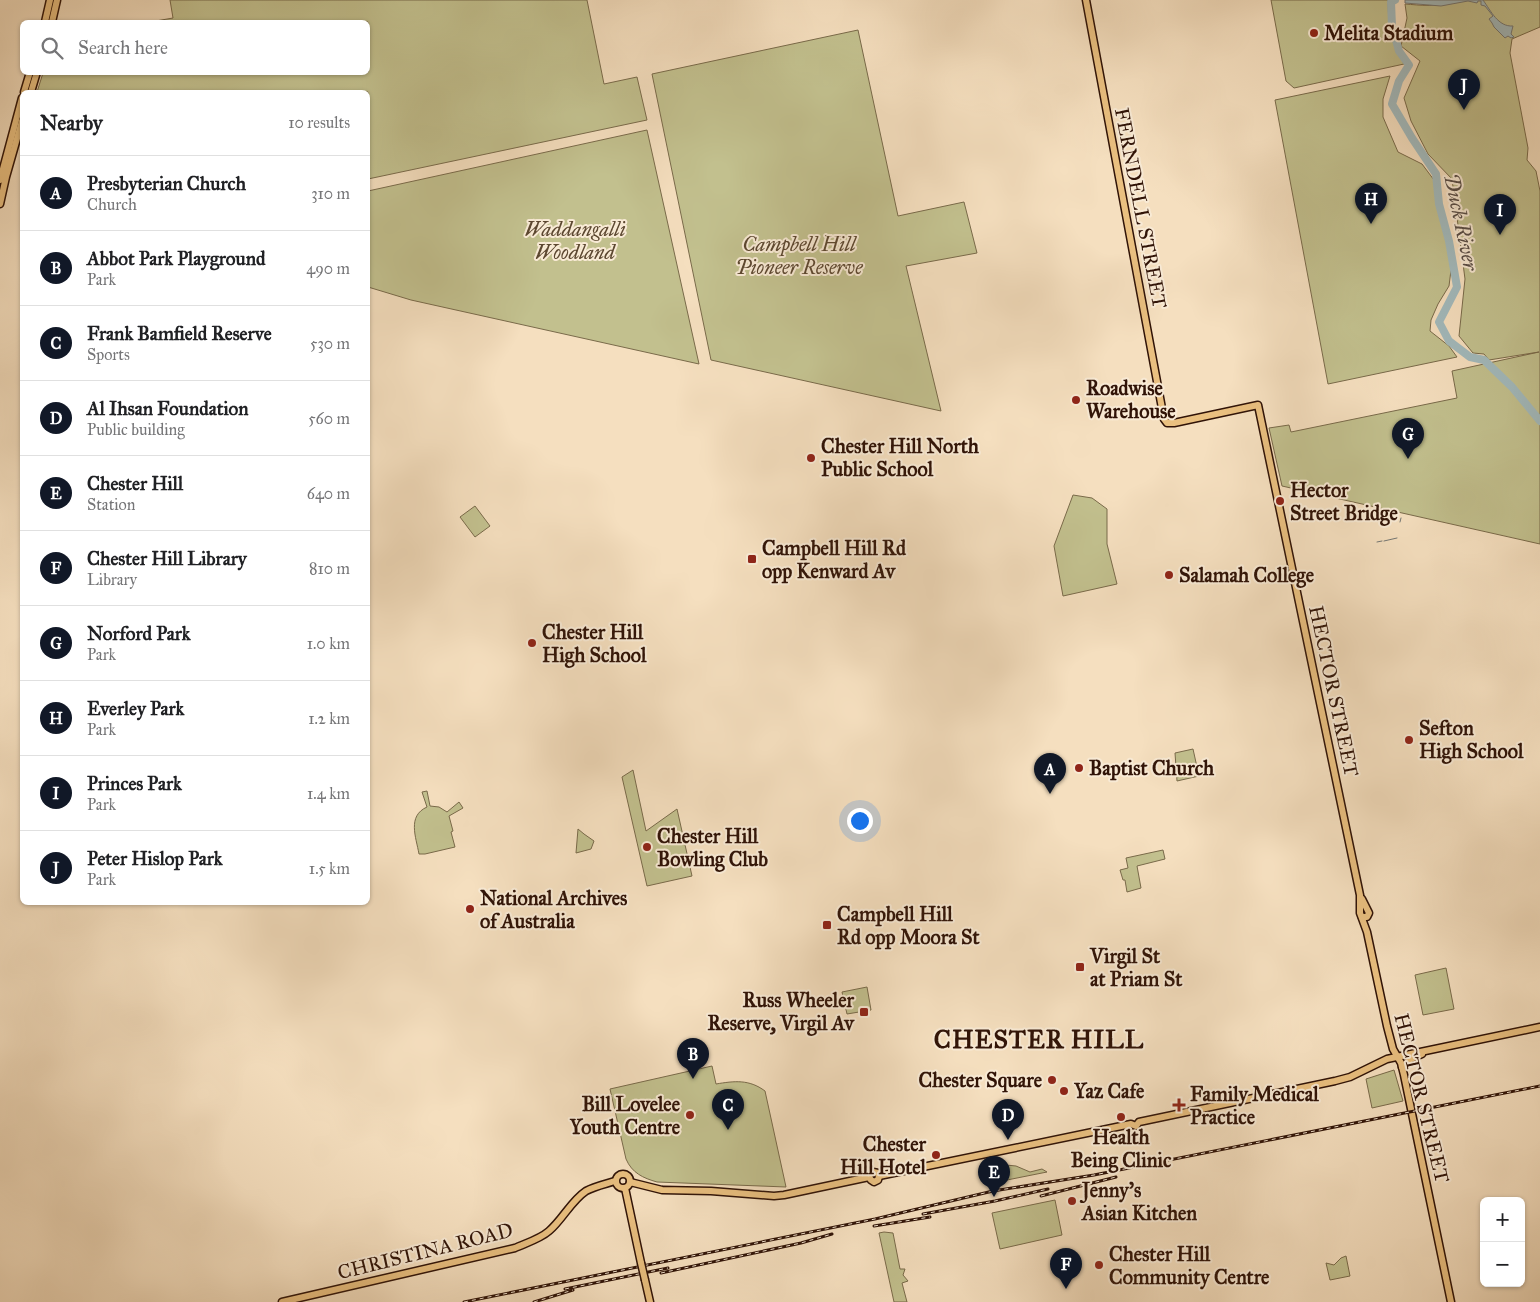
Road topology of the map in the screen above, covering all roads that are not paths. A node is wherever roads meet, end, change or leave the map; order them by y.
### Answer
1 (50, 0) edge
2 (56, 0) edge
3 (1086, 0) edge
4 (45, 20) edge
5 (52, 20) edge
6 (29, 75) edge
7 (36, 75) edge
8 (25, 90) edge
9 (32, 90) edge
10 (20, 105) edge
11 (20, 128) edge
12 (0, 180) edge
13 (0, 204) edge
14 (1258, 405) joint
15 (1540, 1027) edge
16 (1432, 1049) junction
17 (1397, 1056) junction
18 (1402, 1068) junction
19 (615, 1181) junction
20 (630, 1182) junction
21 (625, 1188) junction
22 (282, 1302) edge
23 (650, 1302) edge
24 (1451, 1302) edge

1 - 4 main road
2 - 5 main road
3 - 14 main road, FERNDELL STREET
6 - 8 main road
7 - 9 main road
10 - 12 main road
11 - 13 main road
14 - 17 main road, HECTOR STREET
15 - 16 main road
16 - 17 main road
16 - 18 main road
17 - 18 main road, HECTOR STREET
17 - 20 main road
18 - 24 main road, HECTOR STREET
19 - 20 main road
19 - 21 main road
19 - 22 main road, CHRISTINA ROAD
20 - 21 main road
21 - 23 main road, bridge

